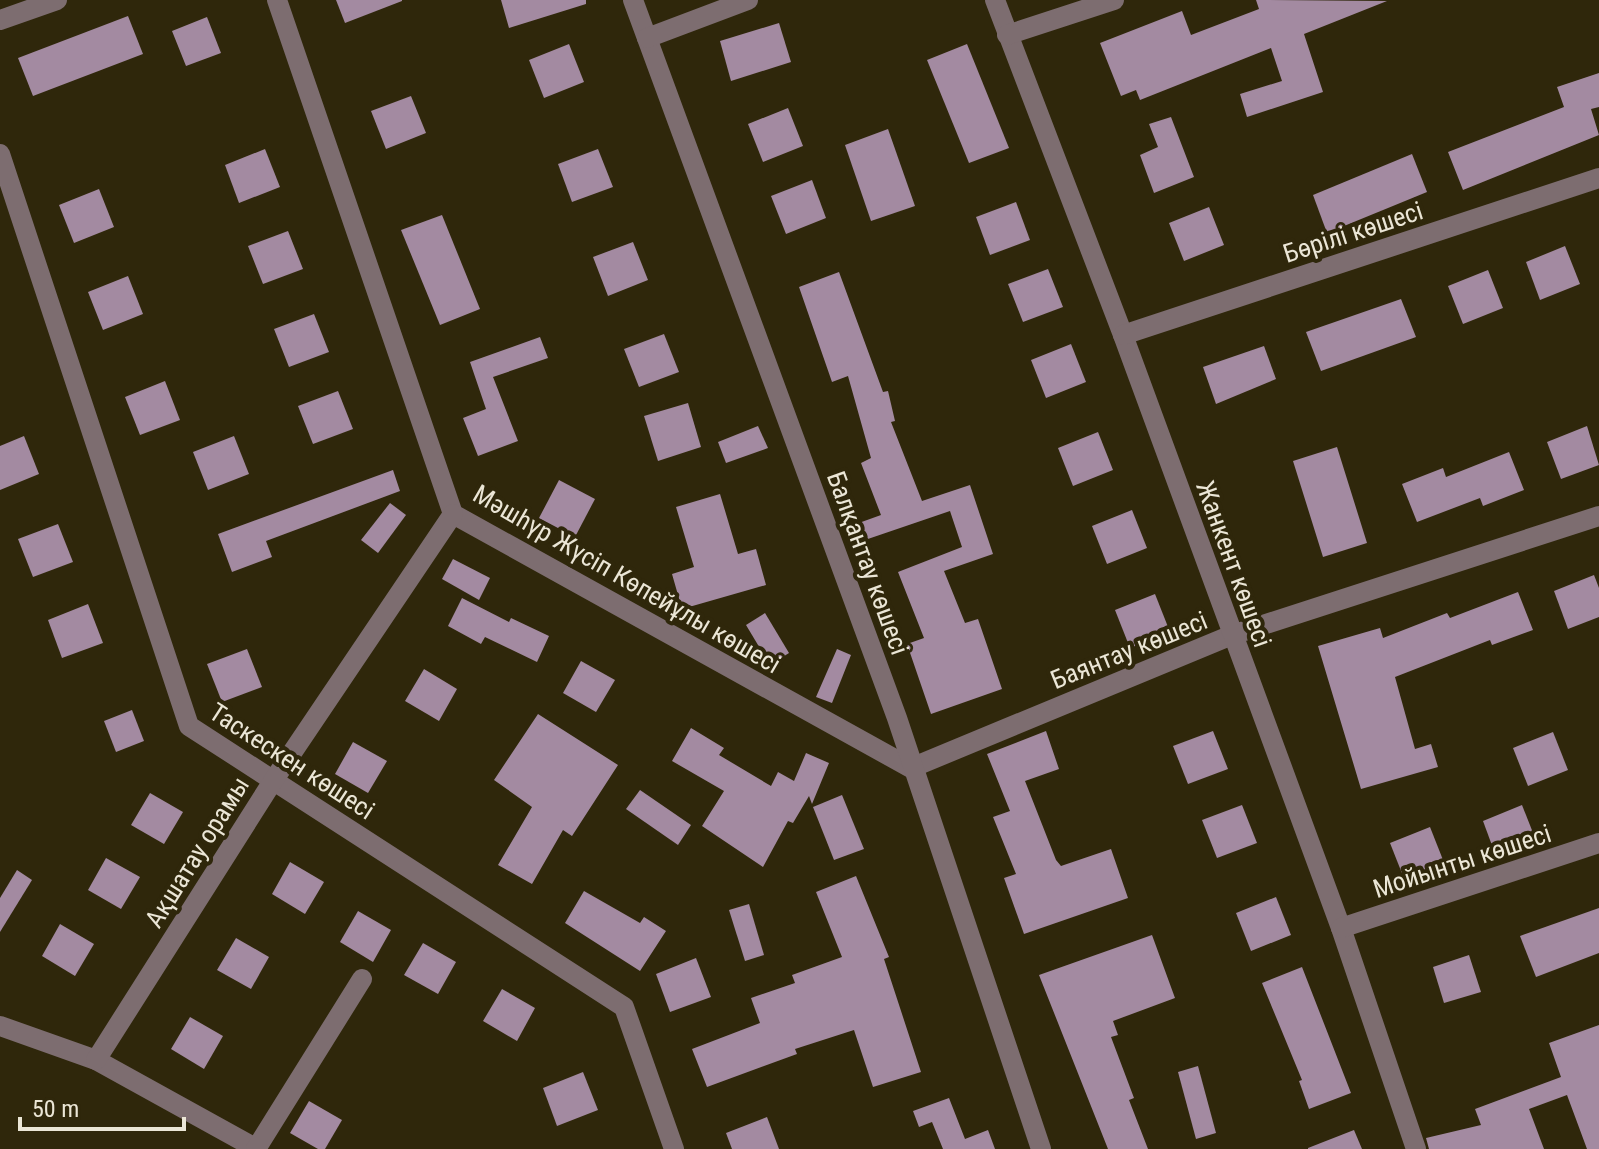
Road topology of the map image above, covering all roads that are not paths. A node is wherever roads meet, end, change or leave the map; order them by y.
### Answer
1 (57, 0) edge
2 (277, 0) edge
3 (633, 0) edge
4 (748, 0) edge
5 (995, 0) edge
6 (1114, 0) edge
7 (0, 20) edge
8 (1007, 35) junction
9 (647, 38) junction
10 (0, 154) edge
11 (1599, 178) edge
12 (1123, 335) junction
13 (453, 514) junction
14 (1599, 516) edge
15 (1232, 635) junction
16 (911, 768) junction
17 (273, 781) junction
18 (1599, 843) edge
19 (1341, 928) junction
20 (362, 979) dead end
21 (0, 1026) edge
22 (96, 1060) junction
23 (256, 1149) edge
24 (674, 1149) edge
25 (1041, 1149) edge
26 (1416, 1149) edge

1 - 7 street
2 - 13 street, Мәшһүр Жүсіп Көпейұлы көшесі
3 - 9 street, Балқантау көшесі
4 - 9 street
5 - 8 street, Жанкент көшесі
6 - 8 street
8 - 12 street, Жанкент көшесі
9 - 16 street, Балқантау көшесі
10 - 17 street, Таскескен көшесі
11 - 12 street, Бөрілі көшесі
12 - 15 street, Жанкент көшесі
13 - 16 street, Мәшһүр Жүсіп Көпейұлы көшесі
13 - 17 street, Ақшатау орамы
14 - 15 street, Баянтау көшесі
15 - 16 street, Баянтау көшесі
15 - 19 street, Жанкент көшесі
16 - 25 street, Балқантау көшесі
17 - 22 street, Ақшатау орамы
17 - 24 street, Таскескен көшесі
18 - 19 street, Мойынты көшесі
19 - 26 street, Жанкент көшесі
20 - 23 street
21 - 22 street
22 - 23 street

